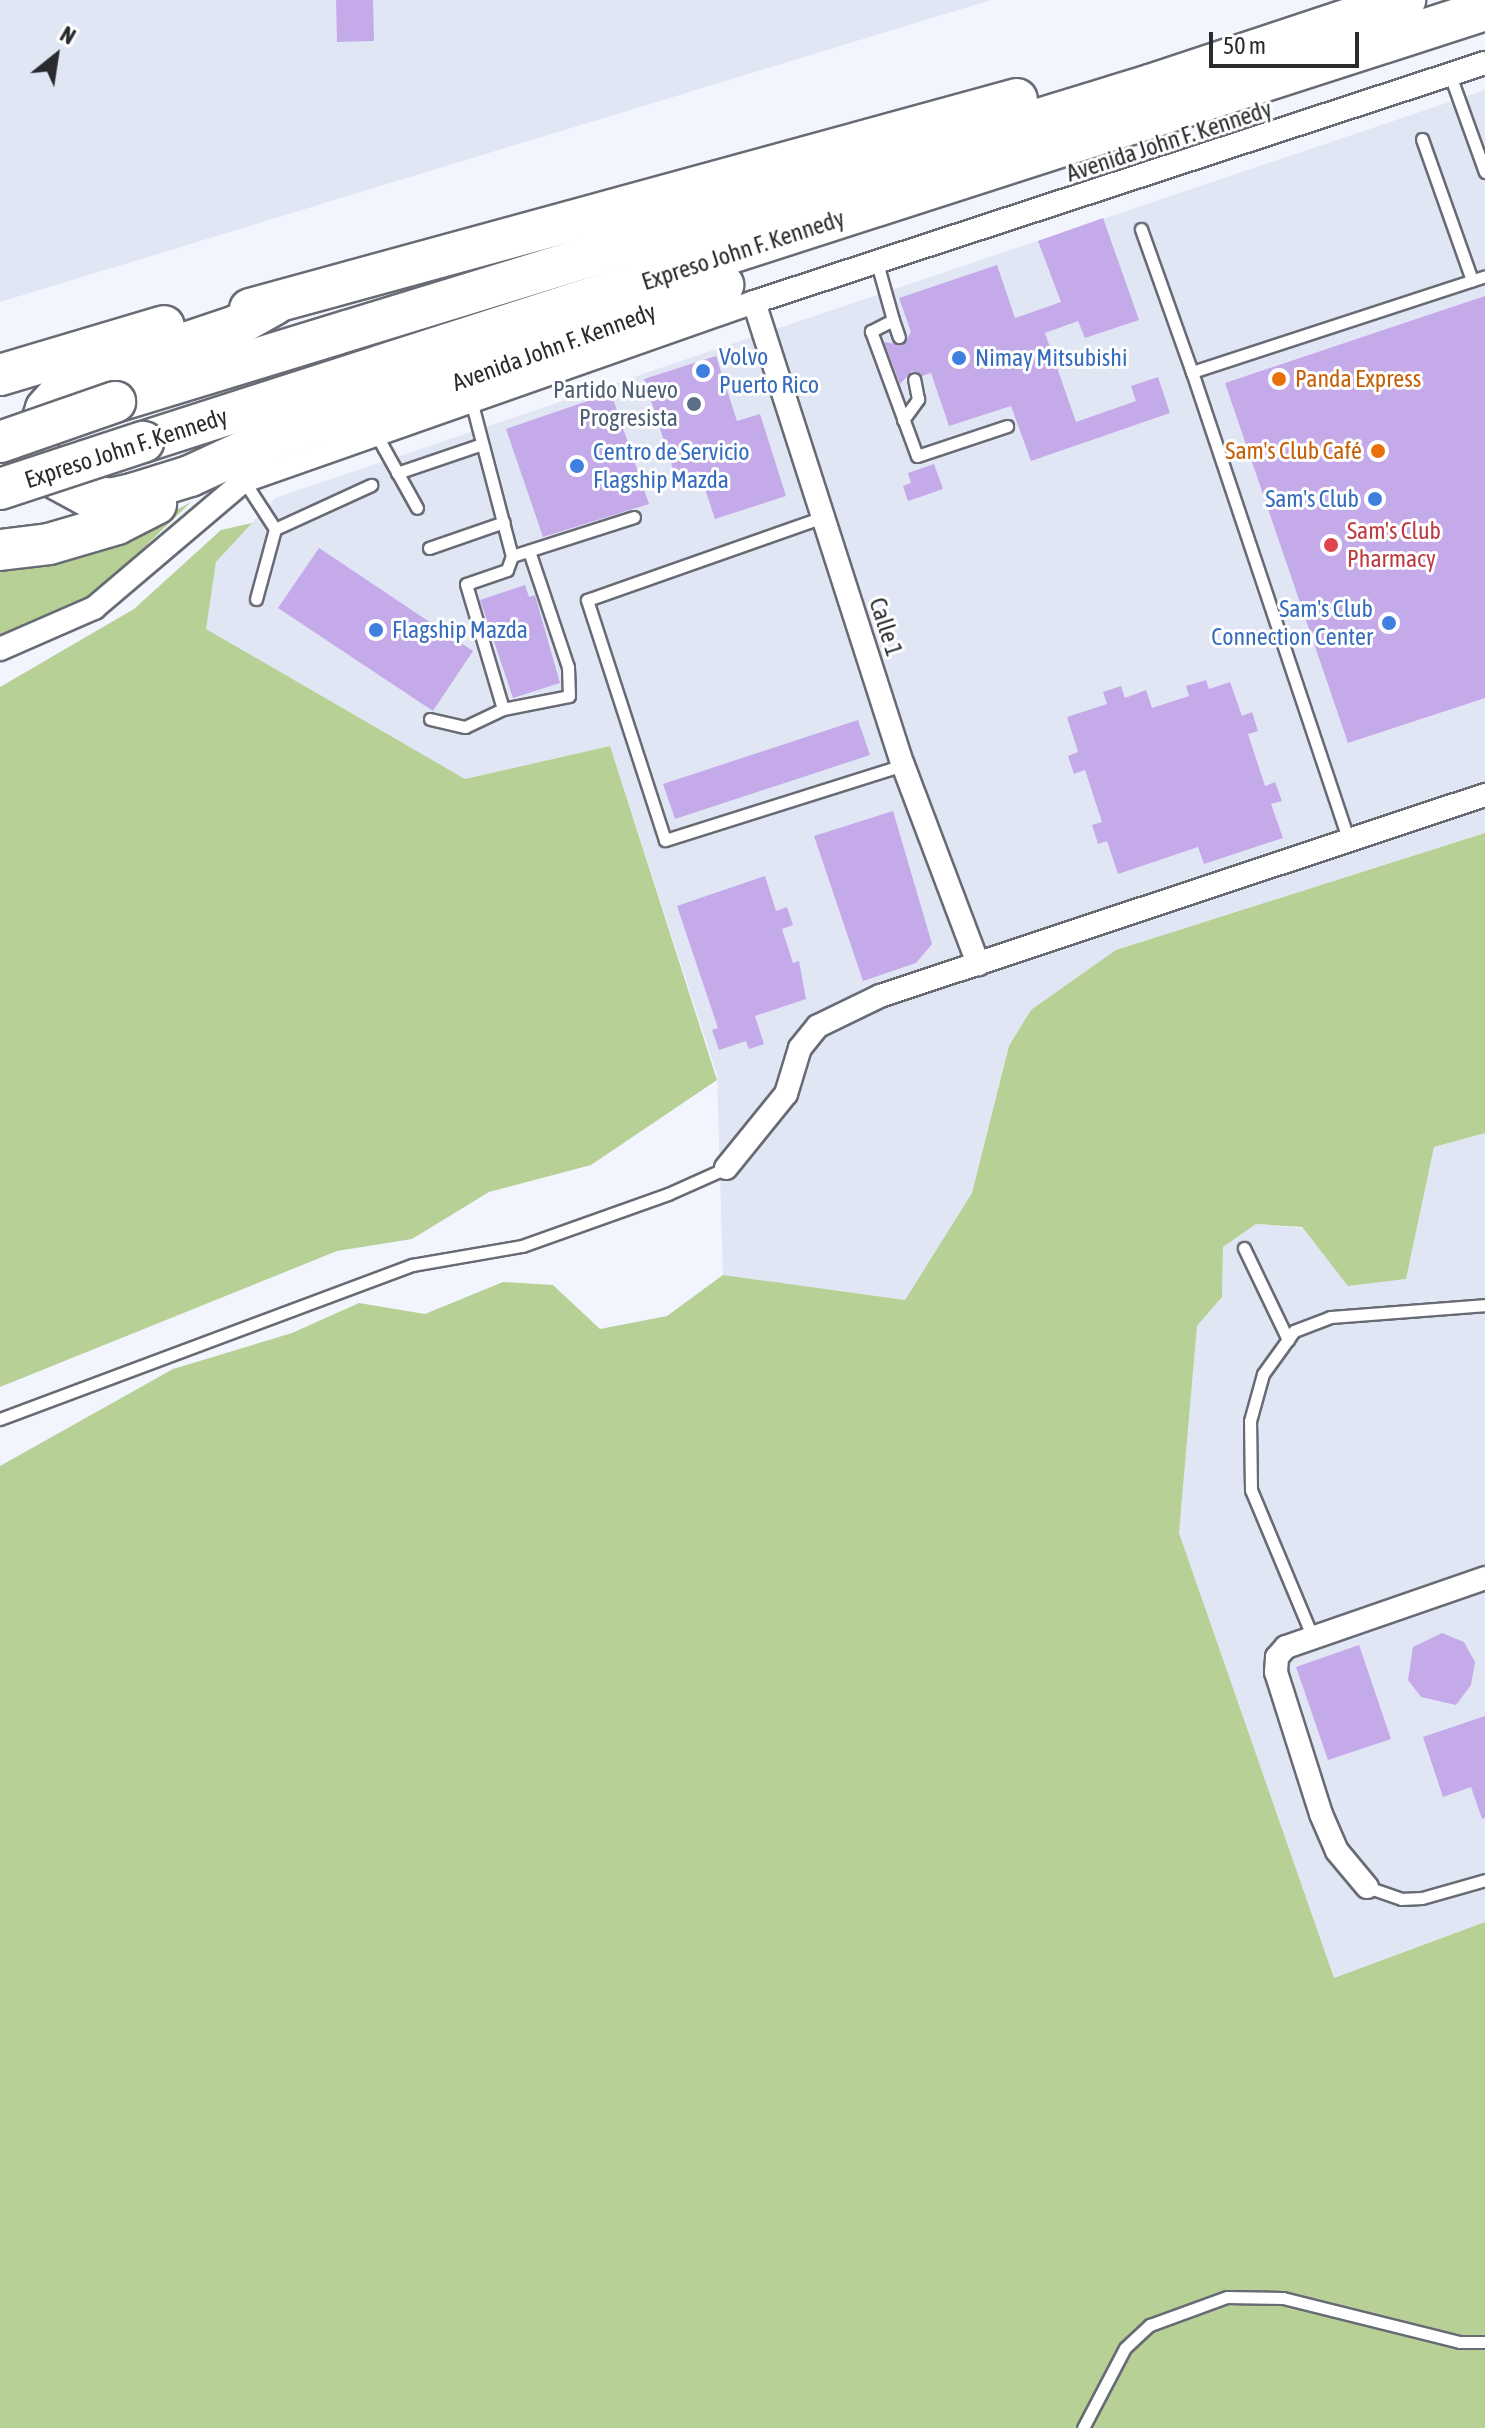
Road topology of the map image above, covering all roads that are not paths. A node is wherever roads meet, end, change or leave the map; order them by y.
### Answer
1 (1405, 0) edge
2 (1485, 10) edge
3 (1485, 63) edge
4 (1450, 75) junction
5 (1150, 85) junction
6 (1422, 139) dead end
7 (1485, 172) edge
8 (972, 177) junction
9 (1141, 229) dead end
10 (877, 263) junction
11 (1485, 276) edge
12 (1472, 280) junction
13 (754, 302) junction
14 (275, 304) junction
15 (893, 320) junction
16 (899, 337) dead end
17 (1192, 372) junction
18 (0, 375) edge
19 (914, 379) dead end
20 (472, 404) junction
21 (903, 420) junction
22 (1007, 426) dead end
23 (377, 436) junction
24 (0, 442) edge
25 (482, 444) junction
26 (397, 473) junction
27 (190, 476) junction
28 (244, 481) junction
29 (371, 485) dead end
30 (0, 489) edge
31 (417, 508) dead end
32 (634, 517) dead end
33 (823, 517) junction
34 (504, 522) junction
35 (275, 529) junction
36 (429, 548) dead end
37 (0, 550) edge
38 (529, 551) junction
39 (512, 556) junction
40 (256, 599) dead end
41 (0, 649) edge
42 (503, 709) junction
43 (430, 719) dead end
44 (903, 765) junction
45 (1485, 795) edge
46 (1349, 840) junction
47 (978, 964) junction
48 (726, 1168) joint
49 (1244, 1248) dead end
50 (1485, 1305) edge
51 (1288, 1340) junction
52 (0, 1419) edge
53 (1485, 1578) edge
54 (1313, 1638) junction
55 (1485, 1880) edge
56 (1367, 1887) joint
57 (1485, 2342) edge
58 (1083, 2428) edge

1 - 5 highway, Expreso John F. Kennedy
2 - 8 highway, Expreso John F. Kennedy
3 - 4 street, Avenida John F. Kennedy
4 - 7 lane
4 - 10 street, Avenida John F. Kennedy
5 - 14 highway
5 - 24 highway, Expreso John F. Kennedy, bridge
6 - 12 lane
8 - 27 highway
8 - 30 highway, Expreso John F. Kennedy, bridge
9 - 17 lane
10 - 13 street, Avenida John F. Kennedy
10 - 15 lane
11 - 12 lane
12 - 17 lane
13 - 20 street, Avenida John F. Kennedy
13 - 33 street, Calle 1
14 - 18 highway
14 - 27 highway
15 - 16 lane
15 - 21 lane
17 - 46 lane
19 - 21 lane
20 - 23 street, Avenida John F. Kennedy
20 - 25 lane
21 - 22 lane
23 - 26 lane
23 - 28 street, Avenida John F. Kennedy
25 - 26 lane
25 - 34 lane
26 - 31 lane
27 - 37 highway
28 - 35 lane
28 - 41 street, Avenida John F. Kennedy
29 - 35 lane
32 - 38 lane
33 - 44 street, Calle 1
33 - 44 lane
34 - 36 lane
34 - 39 lane
35 - 40 lane
38 - 39 lane
38 - 42 lane
39 - 42 lane
42 - 43 lane
44 - 47 street, Calle 1
45 - 46 street
46 - 47 street
47 - 48 street
48 - 52 lane
49 - 51 lane
50 - 51 lane
51 - 54 lane
53 - 54 street
54 - 56 street
55 - 56 lane
57 - 58 lane

